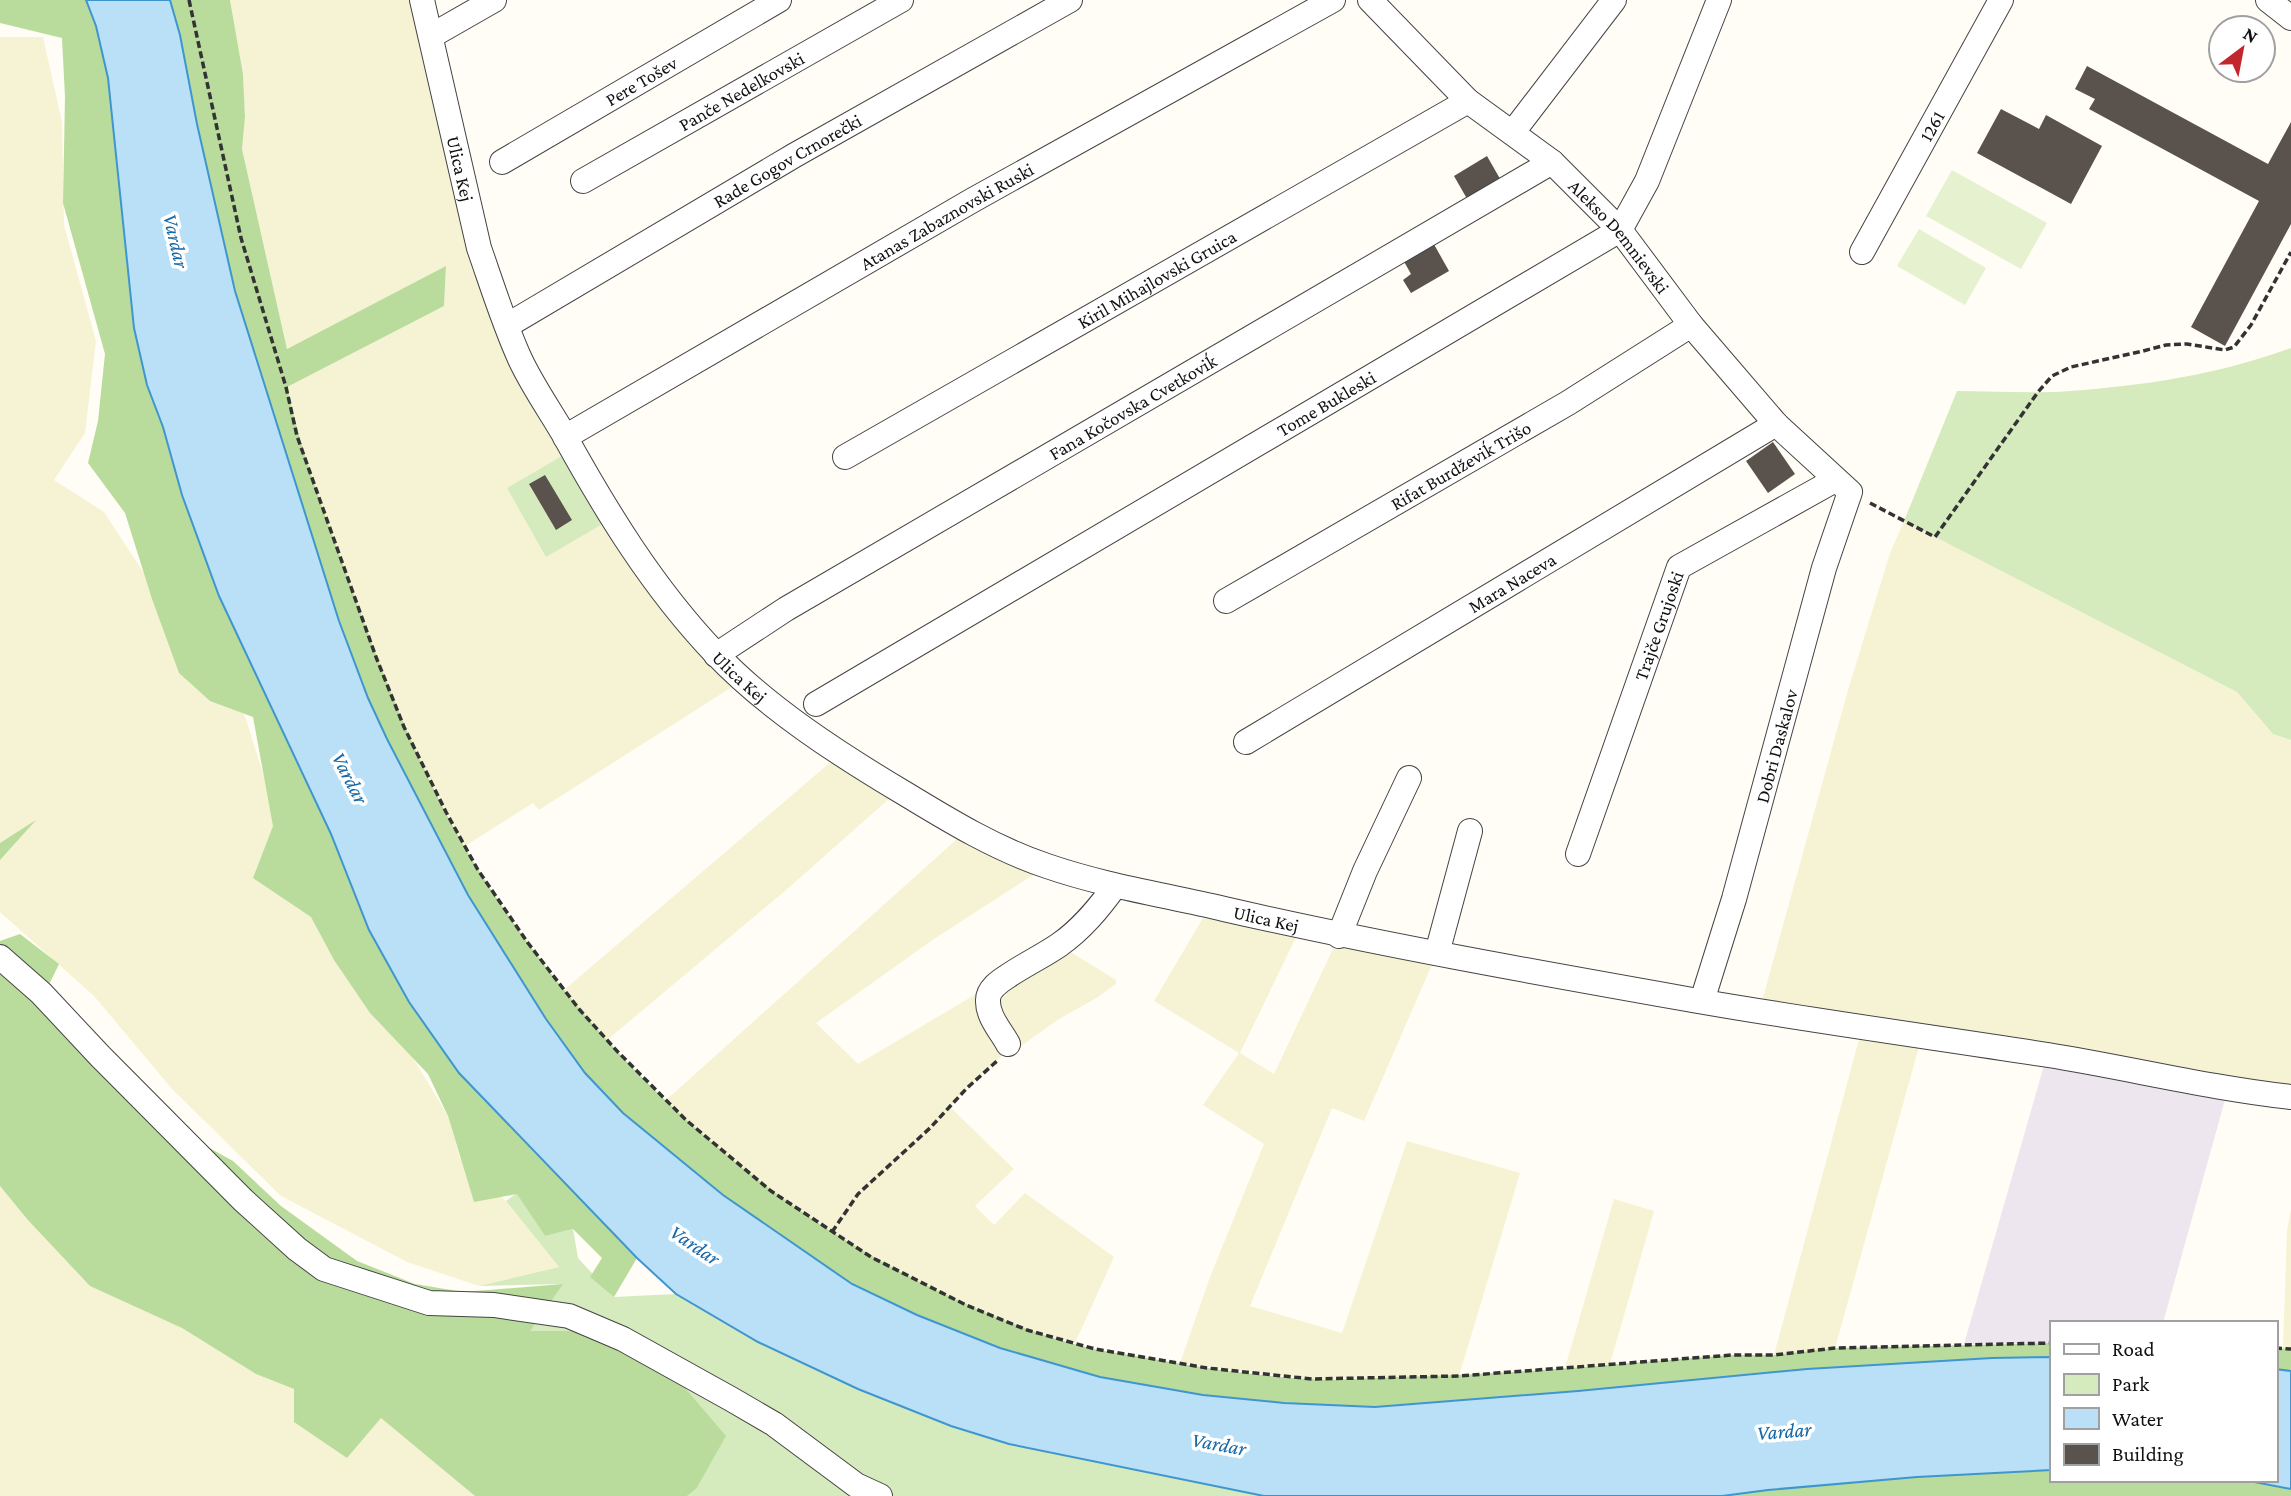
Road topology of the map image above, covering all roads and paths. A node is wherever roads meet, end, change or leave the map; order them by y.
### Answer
1 (189, 0) edge
2 (422, 0) edge
3 (494, 0) edge
4 (779, 0) edge
5 (901, 0) edge
6 (1070, 0) edge
7 (1333, 0) edge
8 (1370, 0) edge
9 (1614, 0) edge
10 (1719, 0) edge
11 (2001, 0) edge
12 (2268, 0) edge
13 (2291, 18) edge
14 (431, 36) junction
15 (1468, 101) junction
16 (1513, 132) junction
17 (502, 162) dead end
18 (1552, 162) junction
19 (583, 181) dead end
20 (1620, 230) junction
21 (1862, 252) dead end
22 (2291, 252) edge
23 (508, 325) junction
24 (1691, 325) junction
25 (1776, 424) junction
26 (565, 437) junction
27 (845, 457) dead end
28 (1842, 486) junction
29 (1226, 601) dead end
30 (716, 655) junction
31 (816, 704) dead end
32 (1247, 742) dead end
33 (1409, 778) dead end
34 (1470, 831) dead end
35 (1578, 854) dead end
36 (1115, 886) junction
37 (1339, 936) junction
38 (1437, 953) junction
39 (0, 957) edge
40 (1702, 1001) junction
41 (1002, 1052) joint
42 (2291, 1097) edge
43 (832, 1232) junction
44 (2050, 1343) edge
45 (880, 1496) edge

1 - 43 path
2 - 14 street, Ulica Kej
3 - 14 street
4 - 17 street, Pere Tošev
5 - 19 street, Panče Nedelkovski
6 - 23 street, Rade Gogov Crnorečki
7 - 26 street, Atanas Zabaznovski Ruski
8 - 15 street, Alekso Demnievski
9 - 16 street
10 - 20 street
11 - 21 street, 1261
12 - 13 street
14 - 23 street, Ulica Kej
15 - 16 street, Alekso Demnievski
15 - 27 street, Kiril Mihajlovski Gruica
16 - 18 street, Alekso Demnievski
18 - 20 street, Alekso Demnievski
18 - 30 street, Fana Kočovska Cvetkoviḱ
20 - 24 street, Alekso Demnievski
20 - 31 street, Tome Bukleski
22 - 28 path
23 - 26 street, Ulica Kej
24 - 25 street, Alekso Demnievski
24 - 29 street, Rifat Burdževiḱ Trišo
25 - 28 street, Alekso Demnievski
25 - 32 street, Mara Naceva
26 - 30 street, Ulica Kej
28 - 35 street, Trajče Grujoski
28 - 40 street, Dobri Daskalov
30 - 36 street, Ulica Kej
33 - 37 street
34 - 38 street
36 - 37 street, Ulica Kej
36 - 41 street
37 - 38 street, Ulica Kej
38 - 40 street, Ulica Kej
39 - 45 street
40 - 42 street, Ulica Kej
41 - 43 path
43 - 44 path

